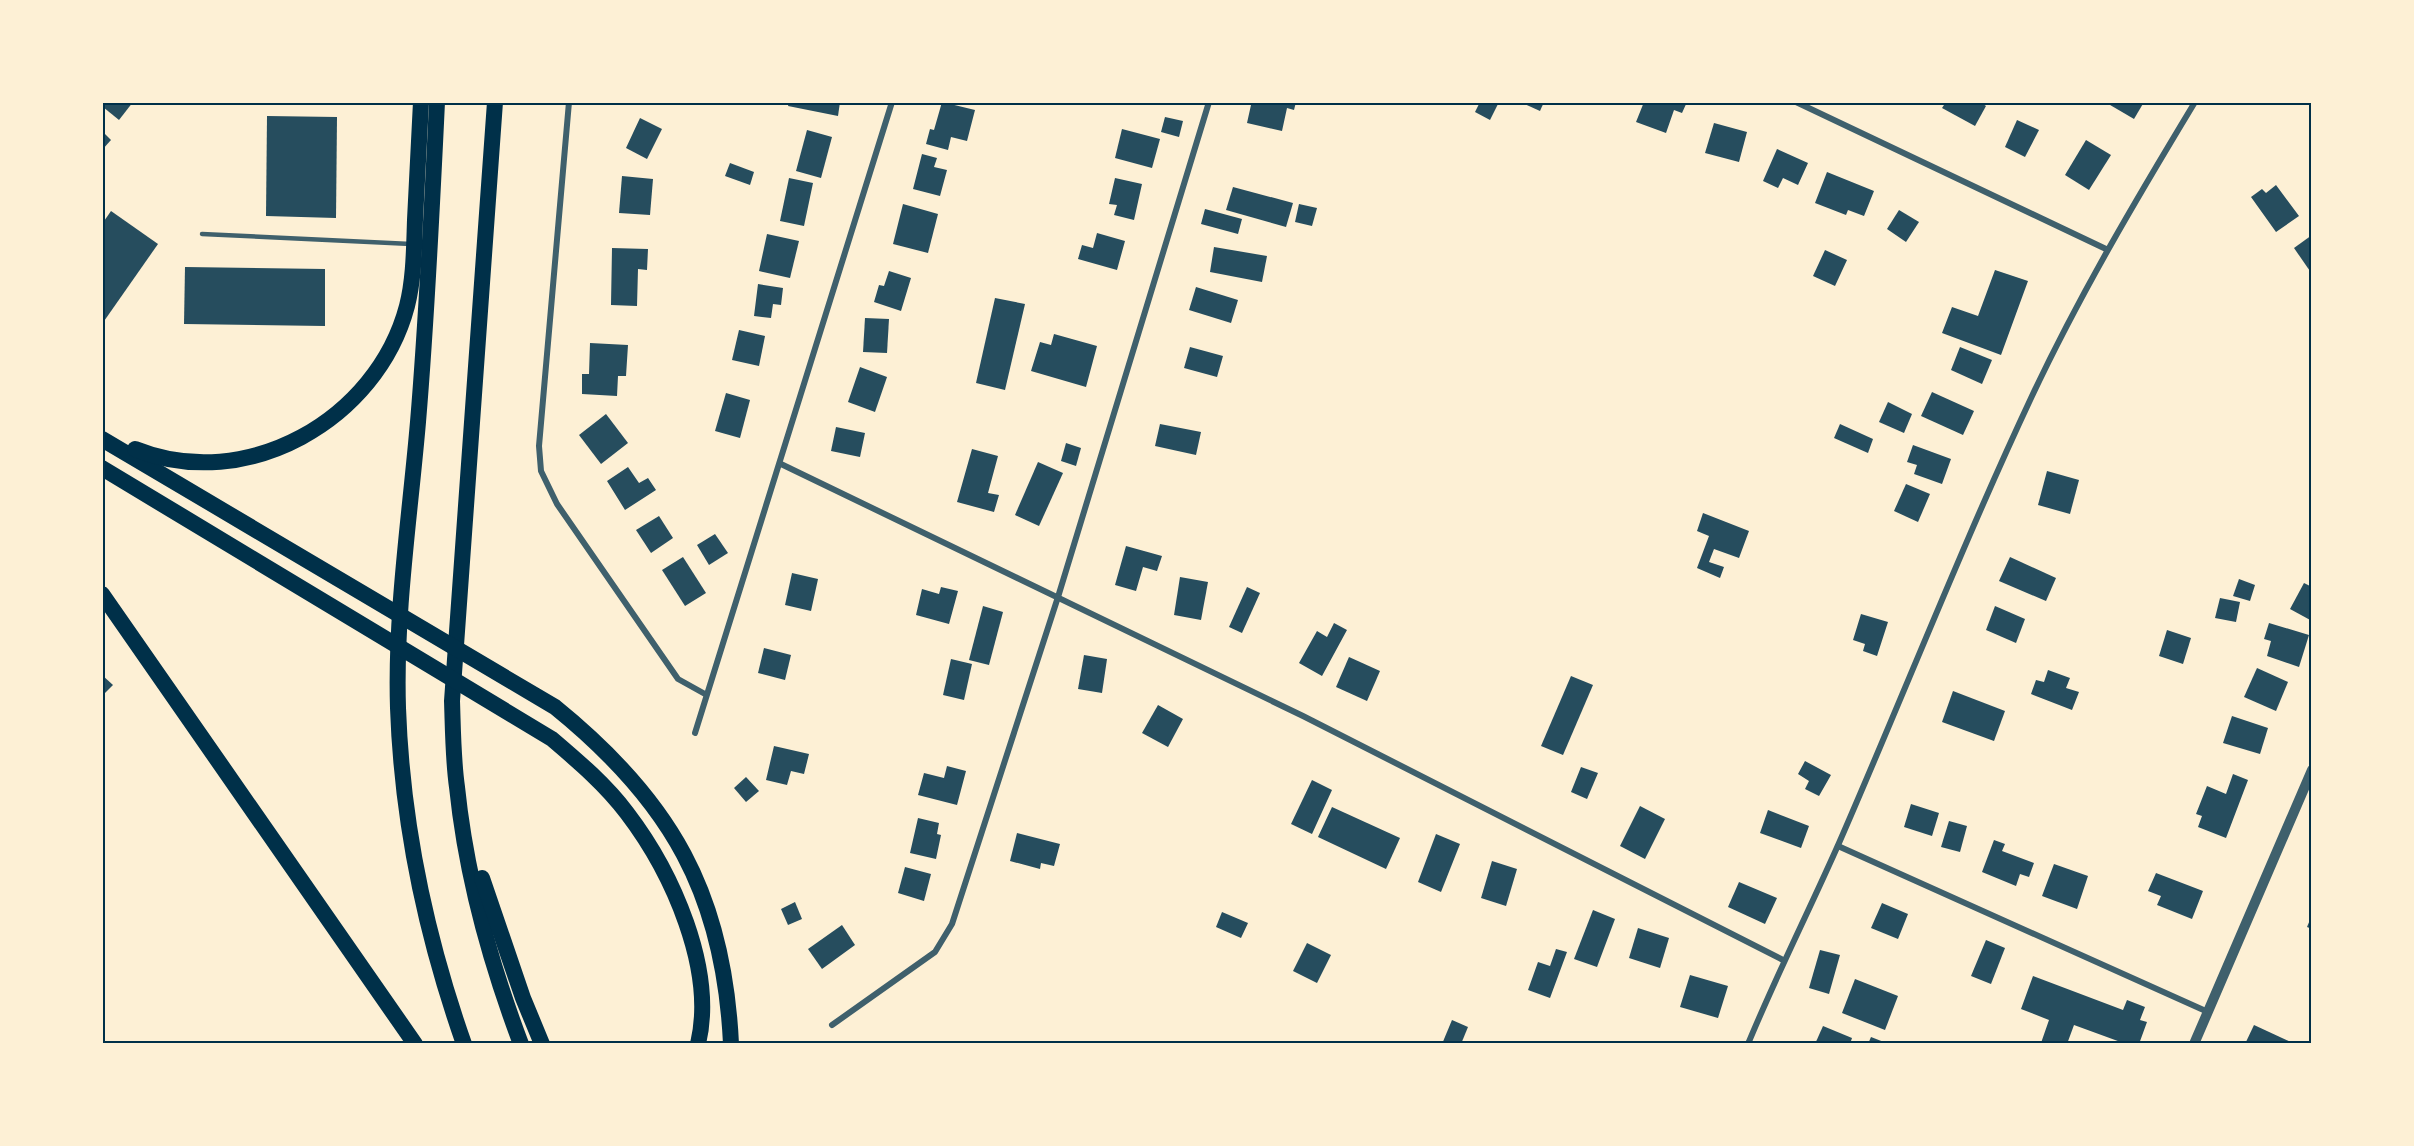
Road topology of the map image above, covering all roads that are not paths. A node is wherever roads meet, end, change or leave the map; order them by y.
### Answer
1 (421, 102) edge
2 (437, 102) edge
3 (495, 102) edge
4 (569, 102) edge
5 (892, 102) edge
6 (1209, 102) edge
7 (1796, 102) edge
8 (2195, 102) edge
9 (202, 234) dead end
10 (414, 244) junction
11 (2106, 249) junction
12 (102, 438) edge
13 (781, 465) junction
14 (102, 468) edge
15 (102, 594) edge
16 (1058, 597) junction
17 (705, 694) junction
18 (695, 733) dead end
19 (2312, 770) edge
20 (461, 820) junction
21 (1838, 846) junction
22 (1783, 960) junction
23 (2208, 1012) junction
24 (832, 1025) dead end
25 (415, 1044) edge
26 (464, 1044) edge
27 (521, 1044) edge
28 (542, 1044) edge
29 (698, 1044) edge
30 (731, 1044) edge
31 (1748, 1044) edge
32 (2194, 1044) edge

1 - 10 highway
2 - 26 highway
3 - 20 highway
4 - 17 street
5 - 13 street
6 - 16 street
7 - 11 street
8 - 11 street
9 - 10 lane
10 - 12 highway
11 - 21 street
12 - 30 highway
13 - 16 street
13 - 17 street
14 - 29 highway
15 - 25 highway
16 - 22 street
16 - 24 street
17 - 18 street
19 - 23 street
20 - 27 highway
20 - 28 highway
21 - 22 street
21 - 23 street
22 - 31 street
23 - 32 street

